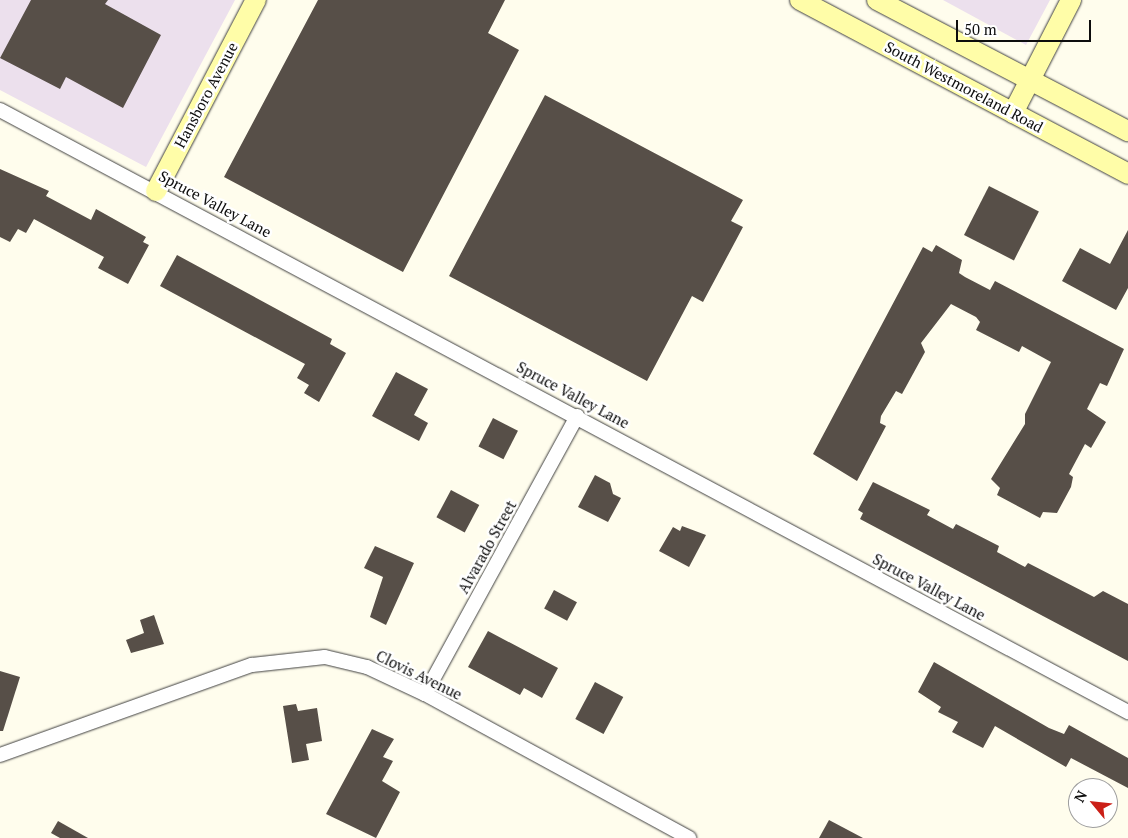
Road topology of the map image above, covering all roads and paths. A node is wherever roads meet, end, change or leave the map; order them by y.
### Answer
1 (256, 0) edge
2 (800, 0) edge
3 (877, 0) edge
4 (1072, 0) edge
5 (1030, 79) junction
6 (0, 110) edge
7 (1013, 113) junction
8 (1128, 131) edge
9 (1128, 174) edge
10 (156, 191) junction
11 (577, 416) junction
12 (425, 694) junction
13 (1128, 712) edge
14 (0, 755) edge
15 (689, 838) edge

1 - 10 main road, Hansboro Avenue
2 - 7 main road, South Westmoreland Road
3 - 5 main road
4 - 5 main road
5 - 7 main road
5 - 8 main road
6 - 10 street, Spruce Valley Lane
7 - 9 main road, South Westmoreland Road
10 - 11 street, Spruce Valley Lane
11 - 12 street, Alvarado Street
11 - 13 street, Spruce Valley Lane
12 - 14 street, Clovis Avenue
12 - 15 street, Clovis Avenue

